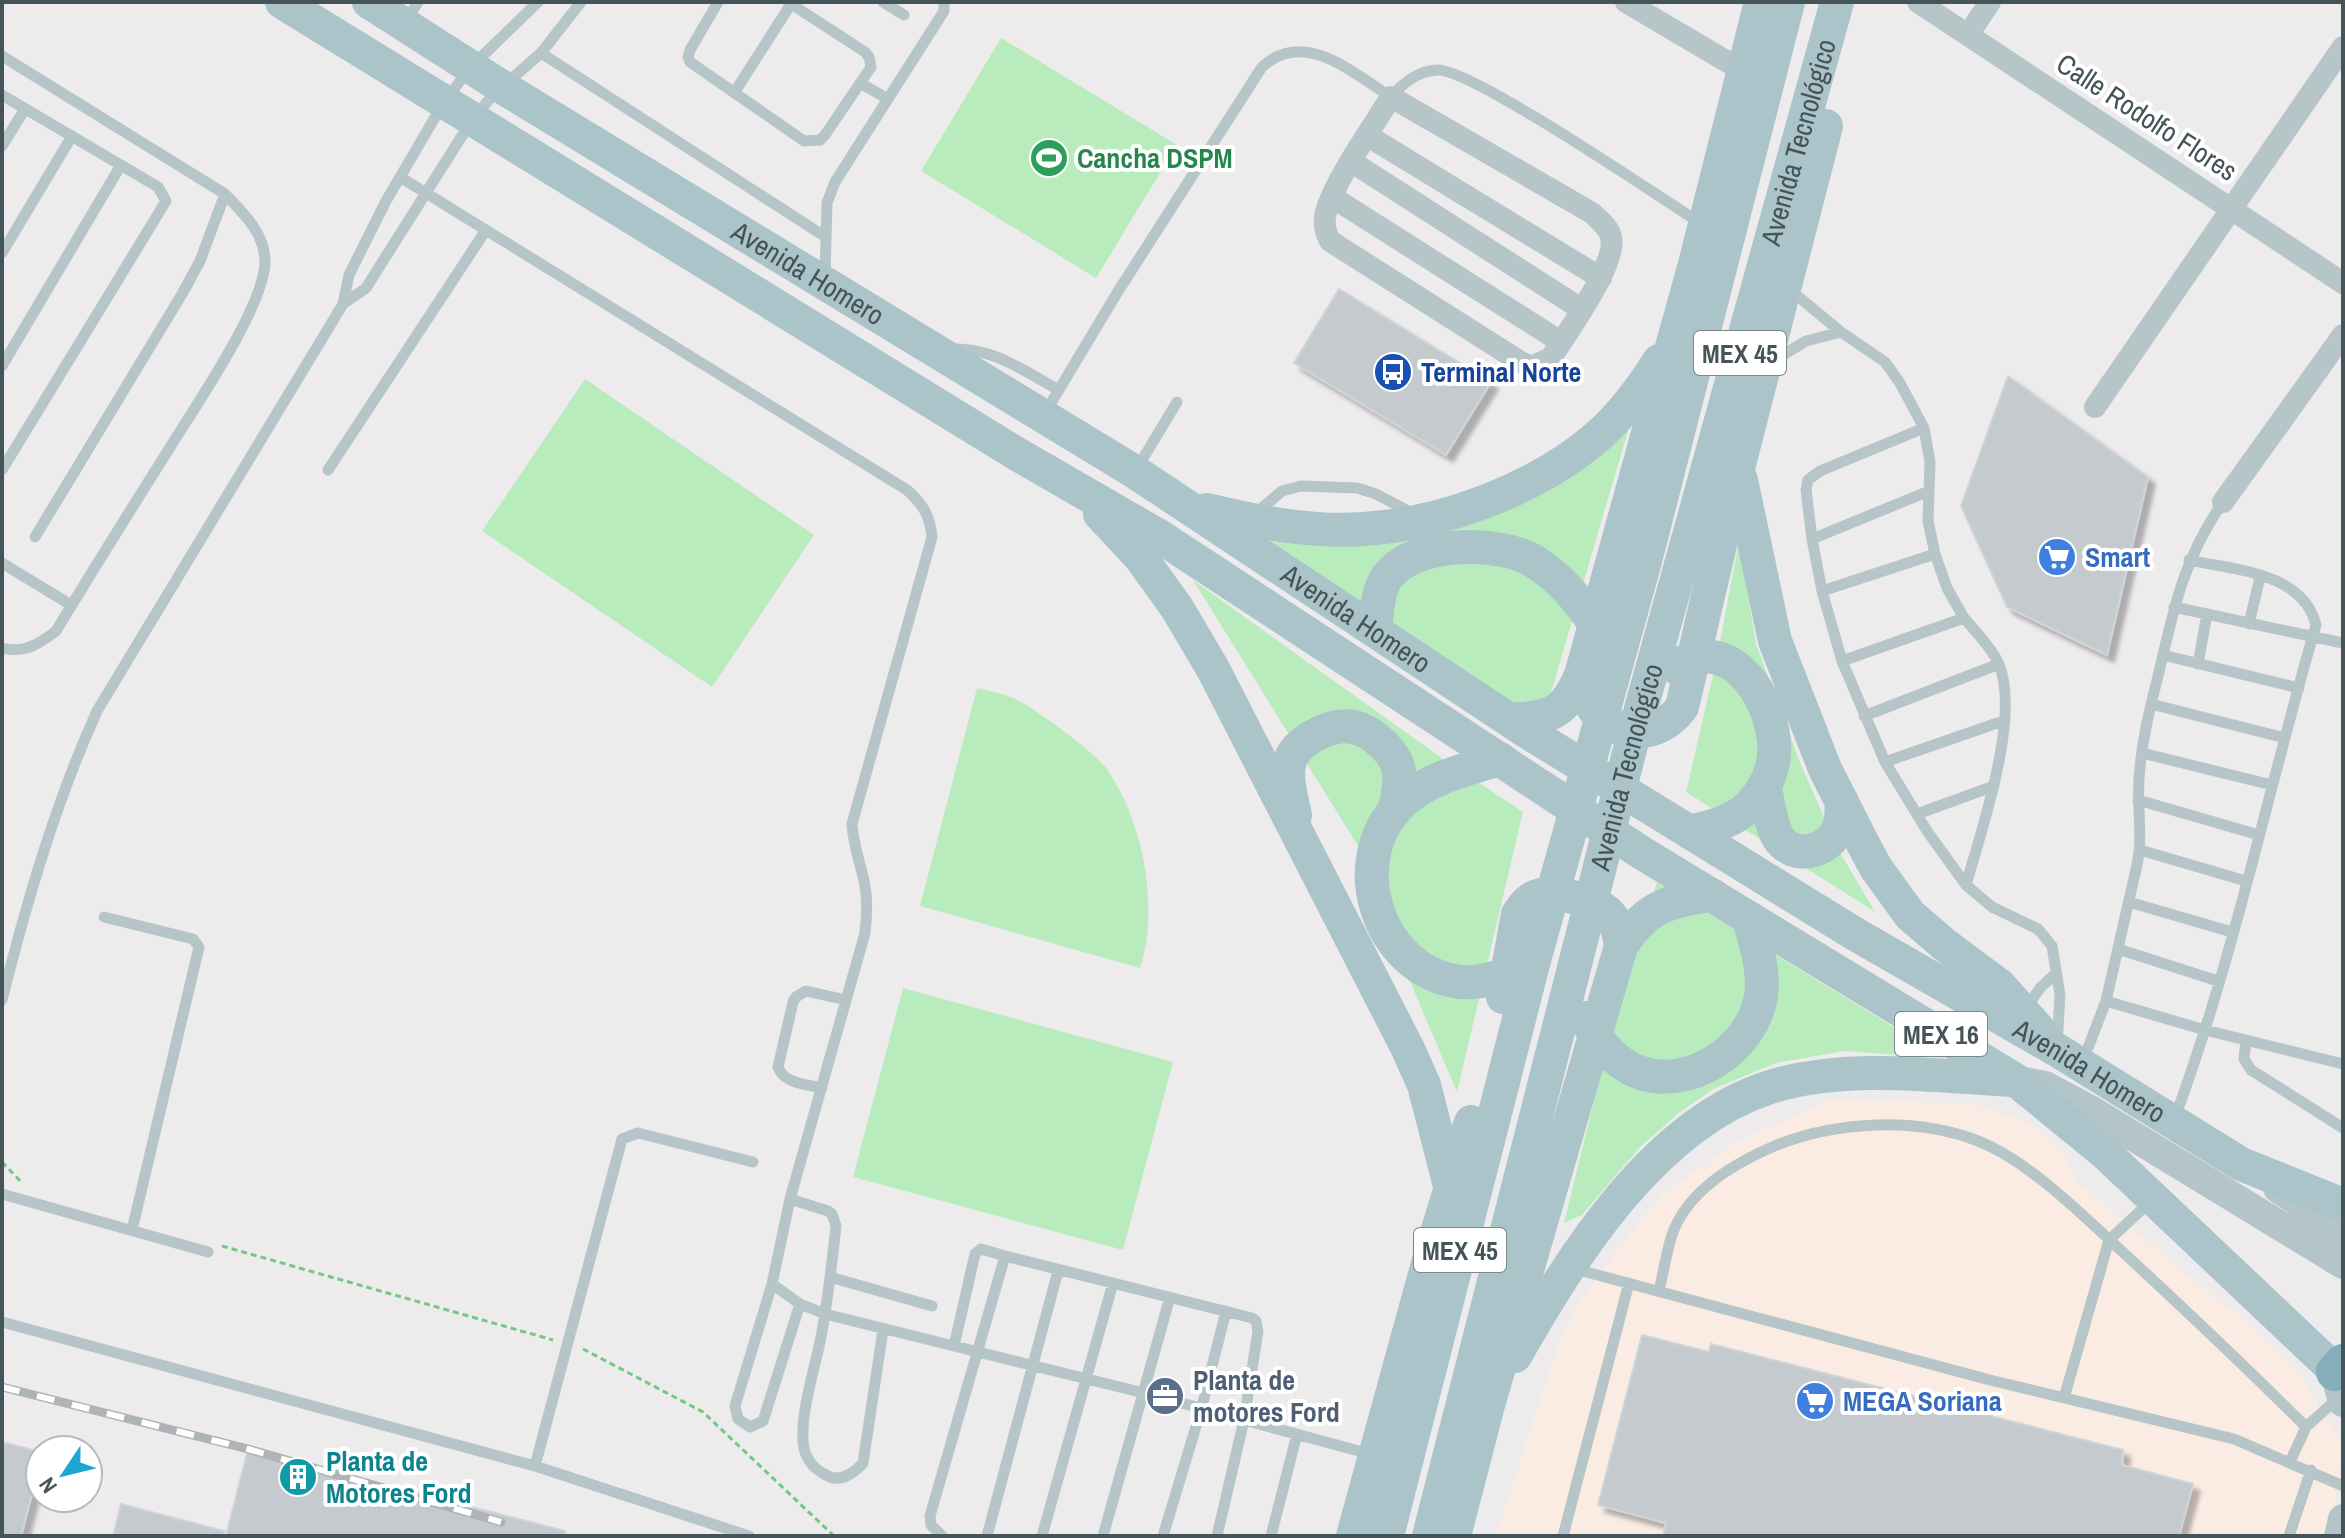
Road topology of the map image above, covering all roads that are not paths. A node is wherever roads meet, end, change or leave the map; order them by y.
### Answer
1 (282, 2) edge
2 (369, 2) edge
3 (538, 2) edge
4 (581, 2) edge
5 (718, 2) edge
6 (883, 2) edge
7 (944, 2) edge
8 (1626, 2) edge
9 (1761, 2) edge
10 (1788, 2) edge
11 (1837, 2) edge
12 (1858, 2) edge
13 (1918, 2) edge
14 (1990, 2) edge
15 (790, 3) edge
16 (412, 13) edge
17 (904, 15) dead end
18 (1968, 35) junction
19 (2343, 47) edge
20 (541, 53) junction
21 (2, 56) edge
22 (471, 67) junction
23 (1743, 71) junction
24 (860, 83) junction
25 (502, 87) junction
26 (734, 93) junction
27 (2, 95) edge
28 (1391, 97) junction
29 (888, 99) junction
30 (25, 109) junction
31 (458, 111) junction
32 (72, 136) junction
33 (1368, 136) junction
34 (2, 146) edge
35 (1352, 162) junction
36 (121, 165) junction
37 (400, 177) junction
38 (225, 194) junction
39 (427, 194) junction
40 (1332, 197) junction
41 (2232, 209) junction
42 (1705, 226) junction
43 (486, 230) junction
44 (824, 236) junction
45 (2, 253) edge
46 (1601, 278) junction
47 (825, 283) junction
48 (2343, 283) edge
49 (1785, 286) junction
50 (343, 304) junction
51 (1581, 309) junction
52 (1841, 332) junction
53 (2343, 335) edge
54 (1674, 337) junction
55 (1561, 342) junction
56 (1766, 365) junction
57 (2, 366) edge
58 (1177, 402) dead end
59 (1050, 403) junction
60 (2095, 407) dead end
61 (1924, 428) junction
62 (1017, 454) junction
63 (1738, 468) junction
64 (2, 470) edge
65 (328, 470) dead end
66 (1135, 472) junction
67 (1078, 490) junction
68 (1929, 491) junction
69 (2223, 502) joint
70 (1185, 504) junction
71 (35, 537) dead end
72 (1812, 539) junction
73 (1935, 554) junction
74 (2189, 560) junction
75 (2, 563) edge
76 (2260, 577) junction
77 (1822, 591) junction
78 (71, 605) junction
79 (2174, 607) junction
80 (2207, 614) junction
81 (1964, 618) junction
82 (2249, 624) junction
83 (1375, 630) junction
84 (2313, 638) junction
85 (2343, 643) edge
86 (2, 648) edge
87 (2163, 655) junction
88 (1842, 661) junction
89 (1999, 664) junction
90 (2198, 664) junction
91 (1615, 670) junction
92 (1581, 675) junction
93 (2299, 688) junction
94 (1643, 703) junction
95 (2151, 704) junction
96 (1864, 716) junction
97 (2003, 721) junction
98 (1518, 726) junction
99 (2285, 738) junction
100 (2142, 753) junction
101 (1885, 762) junction
102 (1508, 765) junction
103 (2272, 785) junction
104 (1994, 786) junction
105 (1765, 787) junction
106 (2138, 800) junction
107 (1842, 802) junction
108 (1395, 809) junction
109 (1917, 814) junction
110 (1689, 832) junction
111 (2259, 835) junction
112 (2140, 850) junction
113 (1313, 865) junction
114 (2246, 881) junction
115 (1966, 885) junction
116 (1712, 895) junction
117 (2129, 902) junction
118 (104, 917) dead end
119 (1749, 918) junction
120 (2232, 932) junction
121 (1621, 946) junction
122 (2118, 949) junction
123 (1533, 964) junction
124 (1571, 972) junction
125 (2055, 974) junction
126 (2218, 981) junction
127 (2, 1000) edge
128 (846, 1000) junction
129 (2106, 1001) junction
130 (2024, 1011) junction
131 (2205, 1030) junction
132 (2246, 1040) junction
133 (2064, 1054) junction
134 (2343, 1064) edge
135 (2017, 1081) junction
136 (822, 1088) junction
137 (2174, 1121) junction
138 (2343, 1128) edge
139 (753, 1162) dead end
140 (2241, 1164) junction
141 (1450, 1186) junction
142 (2, 1194) edge
143 (2154, 1198) junction
144 (790, 1199) junction
145 (2343, 1205) edge
146 (132, 1230) junction
147 (2343, 1231) edge
148 (2109, 1240) junction
149 (208, 1252) dead end
150 (1005, 1256) junction
151 (2343, 1264) edge
152 (1567, 1267) junction
153 (1058, 1271) junction
154 (830, 1277) junction
155 (1113, 1283) junction
156 (1629, 1283) junction
157 (772, 1284) junction
158 (1659, 1291) junction
159 (1170, 1297) junction
160 (800, 1304) junction
161 (932, 1306) dead end
162 (1226, 1311) junction
163 (825, 1314) junction
164 (2, 1322) edge
165 (883, 1330) junction
166 (954, 1346) junction
167 (978, 1351) junction
168 (1034, 1366) junction
169 (1087, 1380) junction
170 (2341, 1382) edge
171 (1144, 1393) junction
172 (2064, 1398) junction
173 (1488, 1405) junction
174 (1201, 1410) junction
175 (1244, 1420) junction
176 (2306, 1427) junction
177 (1297, 1434) junction
178 (1375, 1455) junction
179 (2290, 1462) junction
180 (535, 1466) junction
181 (2311, 1470) junction
182 (2343, 1486) edge
183 (2343, 1519) edge
184 (749, 1536) edge
185 (942, 1536) edge
186 (987, 1536) edge
187 (1042, 1536) edge
188 (1103, 1536) edge
189 (1163, 1536) edge
190 (1217, 1536) edge
191 (1271, 1536) edge
192 (1353, 1536) edge
193 (1387, 1536) edge
194 (1429, 1536) edge
195 (1454, 1536) edge
196 (1563, 1536) edge
197 (2289, 1536) edge
198 (2339, 1536) edge

1 - 31 main road, Avenida Homero
2 - 16 main road, Avenida Homero
3 - 22 lane
4 - 20 lane
5 - 26 lane
6 - 17 lane
7 - 29 lane
8 - 23 street
9 - 23 main road
10 - 91 main road, Avenida Tecnológico / MEX 45
11 - 94 main road, Avenida Tecnológico / MEX 45
12 - 49 main road
13 - 18 street, Calle Rodolfo Flores
14 - 18 street
15 - 24 lane
15 - 26 lane
16 - 22 main road, Avenida Homero
18 - 41 street, Calle Rodolfo Flores
19 - 41 street
20 - 25 lane
20 - 44 lane
21 - 38 lane
22 - 25 main road, Avenida Homero
22 - 31 lane
23 - 42 main road
24 - 26 lane
24 - 29 lane
25 - 31 lane
25 - 47 main road, Avenida Homero
27 - 30 lane
28 - 33 street
28 - 42 lane
28 - 46 street
28 - 59 lane
29 - 44 lane
30 - 32 lane
30 - 34 lane
31 - 37 lane
31 - 39 lane
31 - 62 main road, Avenida Homero
32 - 36 lane
32 - 45 lane
33 - 35 street
33 - 46 street
35 - 40 street
35 - 51 street
36 - 57 lane
36 - 64 lane
37 - 39 lane
37 - 50 lane
38 - 71 lane
38 - 78 lane
39 - 43 lane
39 - 50 lane
40 - 55 street
40 - 55 street
41 - 48 street, Calle Rodolfo Flores
41 - 60 street
42 - 54 main road
43 - 65 lane
43 - 128 lane
44 - 47 lane
46 - 51 street
47 - 59 main road, Avenida Homero
49 - 52 lane
49 - 56 main road
50 - 127 lane
51 - 55 street
52 - 56 lane
52 - 61 lane
53 - 69 street
54 - 70 main road
54 - 92 main road
56 - 63 main road
58 - 66 lane
59 - 62 main road
59 - 66 main road, Avenida Homero
61 - 68 lane
61 - 72 lane
62 - 67 main road, Avenida Homero
63 - 92 main road
63 - 107 main road
66 - 70 main road, Avenida Homero
67 - 102 main road, Avenida Homero
67 - 113 main road
68 - 72 lane
68 - 73 lane
69 - 74 lane
70 - 83 main road, Avenida Homero
72 - 77 lane
73 - 77 lane
73 - 81 lane
74 - 76 lane
74 - 79 lane
75 - 78 lane
76 - 82 lane
76 - 84 lane
77 - 88 lane
78 - 86 lane
79 - 80 lane
79 - 87 lane
80 - 82 lane
80 - 90 lane
81 - 88 lane
81 - 89 lane
82 - 84 lane
83 - 91 main road
83 - 98 main road, Avenida Homero
84 - 85 lane
84 - 93 lane
87 - 90 lane
87 - 95 lane
88 - 96 lane
89 - 96 lane
89 - 97 lane
90 - 93 lane
91 - 123 main road, Avenida Tecnológico / MEX 45
92 - 98 main road
93 - 99 lane
94 - 105 main road
94 - 124 main road, Avenida Tecnológico / MEX 45
95 - 99 lane
95 - 100 lane
96 - 101 lane
97 - 101 lane
97 - 104 lane
98 - 110 main road, Avenida Homero / MEX 16
99 - 103 lane
100 - 103 lane
100 - 106 lane
101 - 109 lane
102 - 108 main road
102 - 116 main road, Avenida Homero / MEX 16
103 - 111 lane
104 - 109 lane
104 - 115 lane
105 - 107 main road
105 - 110 main road
106 - 111 lane
106 - 112 lane
107 - 130 main road
108 - 113 main road
108 - 123 main road
109 - 115 lane
110 - 133 main road, Avenida Homero / MEX 16
111 - 114 lane
112 - 114 lane
112 - 117 lane
113 - 141 main road
114 - 120 lane
115 - 125 lane
116 - 119 main road, Avenida Homero / MEX 16
116 - 121 main road
117 - 120 lane
117 - 122 lane
118 - 146 lane
119 - 124 main road
119 - 135 main road, Avenida Homero / MEX 16
120 - 126 lane
121 - 141 main road
121 - 173 main road
122 - 126 lane
122 - 129 lane
123 - 193 main road, Avenida Tecnológico / MEX 45
124 - 194 main road, Avenida Tecnológico / MEX 45
125 - 130 lane
125 - 133 lane
126 - 131 lane
128 - 136 lane
128 - 136 lane
129 - 131 lane
129 - 133 lane
130 - 133 main road
131 - 132 lane
131 - 137 lane
132 - 134 lane
132 - 138 lane
133 - 137 main road, Avenida Homero / MEX 16
135 - 143 main road, Avenida Homero / MEX 16
135 - 151 main road, Avenida Homero
135 - 152 main road
136 - 144 lane
137 - 140 main road, Avenida Homero / MEX 16
139 - 180 lane
140 - 145 main road, MEX 16
140 - 147 main road, Avenida Homero
141 - 178 main road
142 - 146 lane
143 - 148 lane
143 - 170 main road, Avenida Homero / MEX 16
144 - 154 lane
144 - 157 lane
146 - 149 lane
148 - 158 lane
148 - 172 lane
148 - 176 lane
150 - 153 lane
150 - 166 lane
150 - 167 lane
152 - 156 lane
152 - 173 main road
153 - 155 lane
153 - 168 lane
154 - 161 lane
154 - 163 lane
155 - 159 lane
155 - 169 lane
156 - 158 lane
156 - 196 lane
157 - 160 lane
157 - 160 lane
158 - 172 lane
159 - 162 lane
159 - 171 lane
160 - 163 lane
162 - 174 lane
162 - 175 lane
163 - 165 lane
163 - 165 lane
164 - 180 lane
165 - 166 lane
166 - 167 lane
167 - 168 lane
167 - 185 lane
168 - 169 lane
168 - 186 lane
169 - 171 lane
169 - 187 lane
170 - 176 lane
171 - 174 lane
171 - 188 lane
172 - 179 lane
173 - 195 main road
174 - 175 lane
174 - 189 lane
175 - 177 lane
175 - 190 lane
176 - 179 lane
177 - 178 lane
177 - 191 lane
178 - 192 main road
179 - 181 lane
180 - 184 lane
181 - 182 lane
181 - 197 lane
183 - 198 main road

